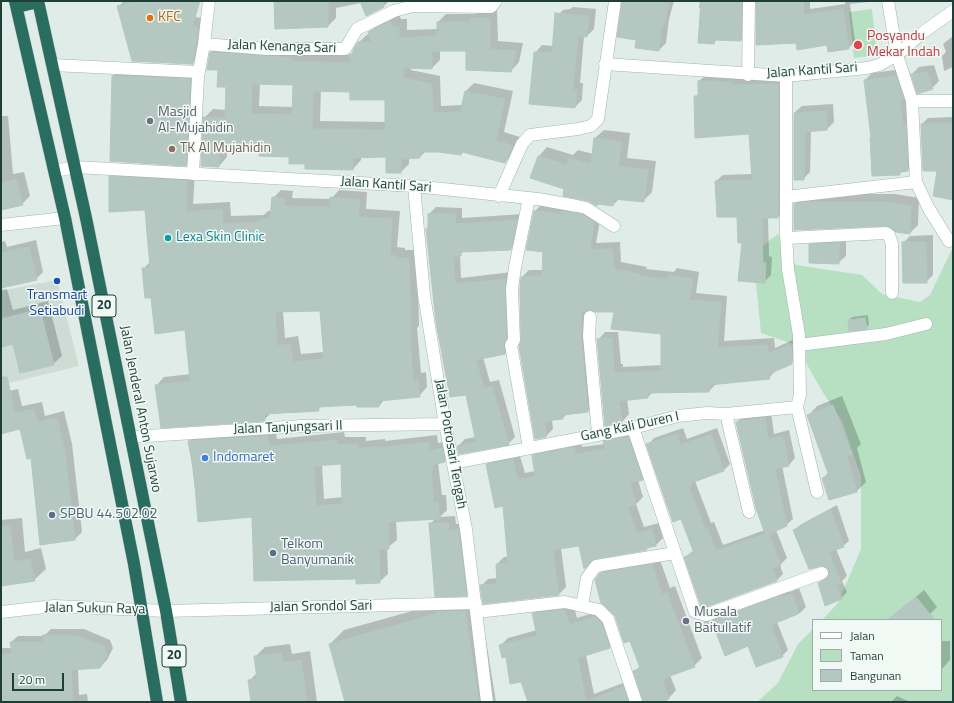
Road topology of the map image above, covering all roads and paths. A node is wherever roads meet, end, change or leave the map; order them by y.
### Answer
1 (38, 1) edge
2 (209, 1) edge
3 (496, 1) edge
4 (615, 1) edge
5 (749, 1) edge
6 (888, 1) edge
7 (16, 4) edge
8 (953, 11) edge
9 (204, 44) junction
10 (897, 55) junction
11 (605, 64) junction
12 (52, 65) junction
13 (198, 72) junction
14 (748, 75) junction
15 (786, 76) junction
16 (912, 101) junction
17 (953, 101) edge
18 (75, 167) junction
19 (55, 172) junction
20 (193, 174) junction
21 (916, 182) junction
22 (414, 186) junction
23 (499, 196) junction
24 (786, 197) junction
25 (528, 198) junction
26 (65, 218) junction
27 (1, 225) edge
28 (614, 226) dead end
29 (786, 238) junction
30 (949, 241) dead end
31 (892, 294) dead end
32 (590, 317) dead end
33 (926, 324) dead end
34 (799, 345) junction
35 (797, 407) junction
36 (726, 414) junction
37 (445, 424) junction
38 (633, 428) junction
39 (598, 434) junction
40 (131, 437) junction
41 (529, 448) junction
42 (453, 463) junction
43 (817, 492) dead end
44 (749, 512) dead end
45 (675, 553) junction
46 (822, 572) dead end
47 (582, 605) junction
48 (476, 607) junction
49 (142, 610) junction
50 (166, 611) junction
51 (1, 612) edge
52 (157, 702) edge
53 (181, 702) edge
54 (487, 702) edge
55 (636, 702) edge

1 - 7 highway
1 - 12 highway, Jalan Jenderal Anton Sujarwo / 20
2 - 9 street
3 - 9 street, Jalan Kenanga Sari
4 - 11 street
5 - 14 street
6 - 10 street
7 - 19 highway, 20
8 - 10 street, Jalan Kantil Sari
9 - 13 street
10 - 15 street, Jalan Kantil Sari
10 - 16 street
11 - 14 street, Jalan Kantil Sari
11 - 23 street
12 - 13 street
12 - 18 highway, Jalan Jenderal Anton Sujarwo / 20
13 - 20 street
14 - 15 street, Jalan Kantil Sari
15 - 24 street
16 - 17 street
16 - 21 street
18 - 19 street
18 - 20 street, Jalan Kantil Sari
18 - 40 highway, Jalan Jenderal Anton Sujarwo / 20
19 - 26 highway, 20
20 - 22 street, Jalan Kantil Sari
21 - 24 street
21 - 30 street
22 - 23 street, Jalan Kantil Sari
22 - 37 street, Jalan Potrosari Tengah
23 - 25 street, Jalan Kantil Sari
24 - 29 street
25 - 28 street, Jalan Kantil Sari
25 - 41 street
26 - 27 street
26 - 49 highway, 20
29 - 31 street
29 - 34 street
32 - 39 street
33 - 34 street
34 - 35 street
35 - 36 street, Gang Kali Duren I
35 - 43 street
36 - 38 street, Gang Kali Duren I
36 - 44 street
37 - 40 street, Jalan Tanjungsari II
37 - 42 street, Jalan Potrosari Tengah
38 - 39 street, Gang Kali Duren I
38 - 45 street
39 - 41 street, Gang Kali Duren I
40 - 50 highway, Jalan Jenderal Anton Sujarwo / 20
41 - 42 street, Gang Kali Duren I
42 - 48 street, Jalan Potrosari Tengah
45 - 46 street
45 - 47 street
47 - 48 street, Jalan Srondol Sari
47 - 55 street, Jalan Srondol Sari
48 - 50 street, Jalan Srondol Sari
48 - 54 street, Jalan Potrosari Tengah
49 - 50 street, Jalan Sukun Raya
49 - 51 street, Jalan Sukun Raya
49 - 52 highway, 20
50 - 53 highway, 20

